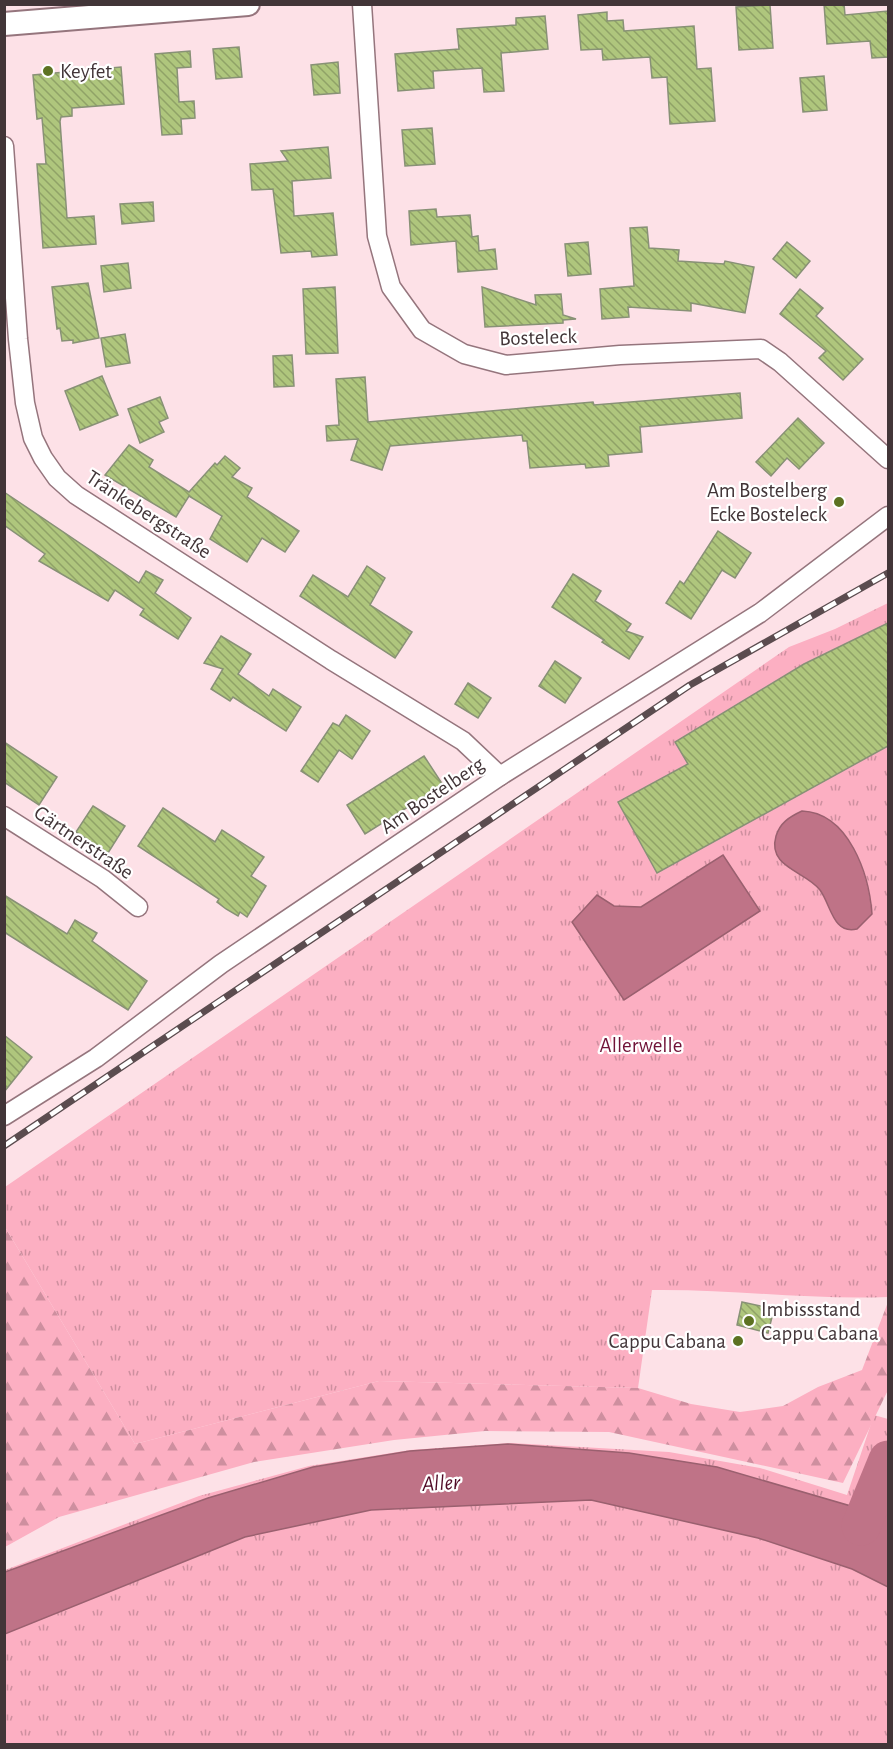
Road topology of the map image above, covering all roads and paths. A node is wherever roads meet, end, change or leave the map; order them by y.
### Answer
1 (248, 4) edge
2 (362, 4) edge
3 (50, 13) edge
4 (4, 24) edge
5 (4, 146) edge
6 (888, 459) edge
7 (888, 516) edge
8 (500, 776) junction
9 (4, 816) edge
10 (138, 907) dead end
11 (4, 1116) edge

1 - 3 street
2 - 6 street, Bosteleck
3 - 4 street
5 - 8 street, Tränkebergstraße
7 - 8 street, Am Bostelberg
8 - 11 street, Am Bostelberg
9 - 10 street, Gärtnerstraße

